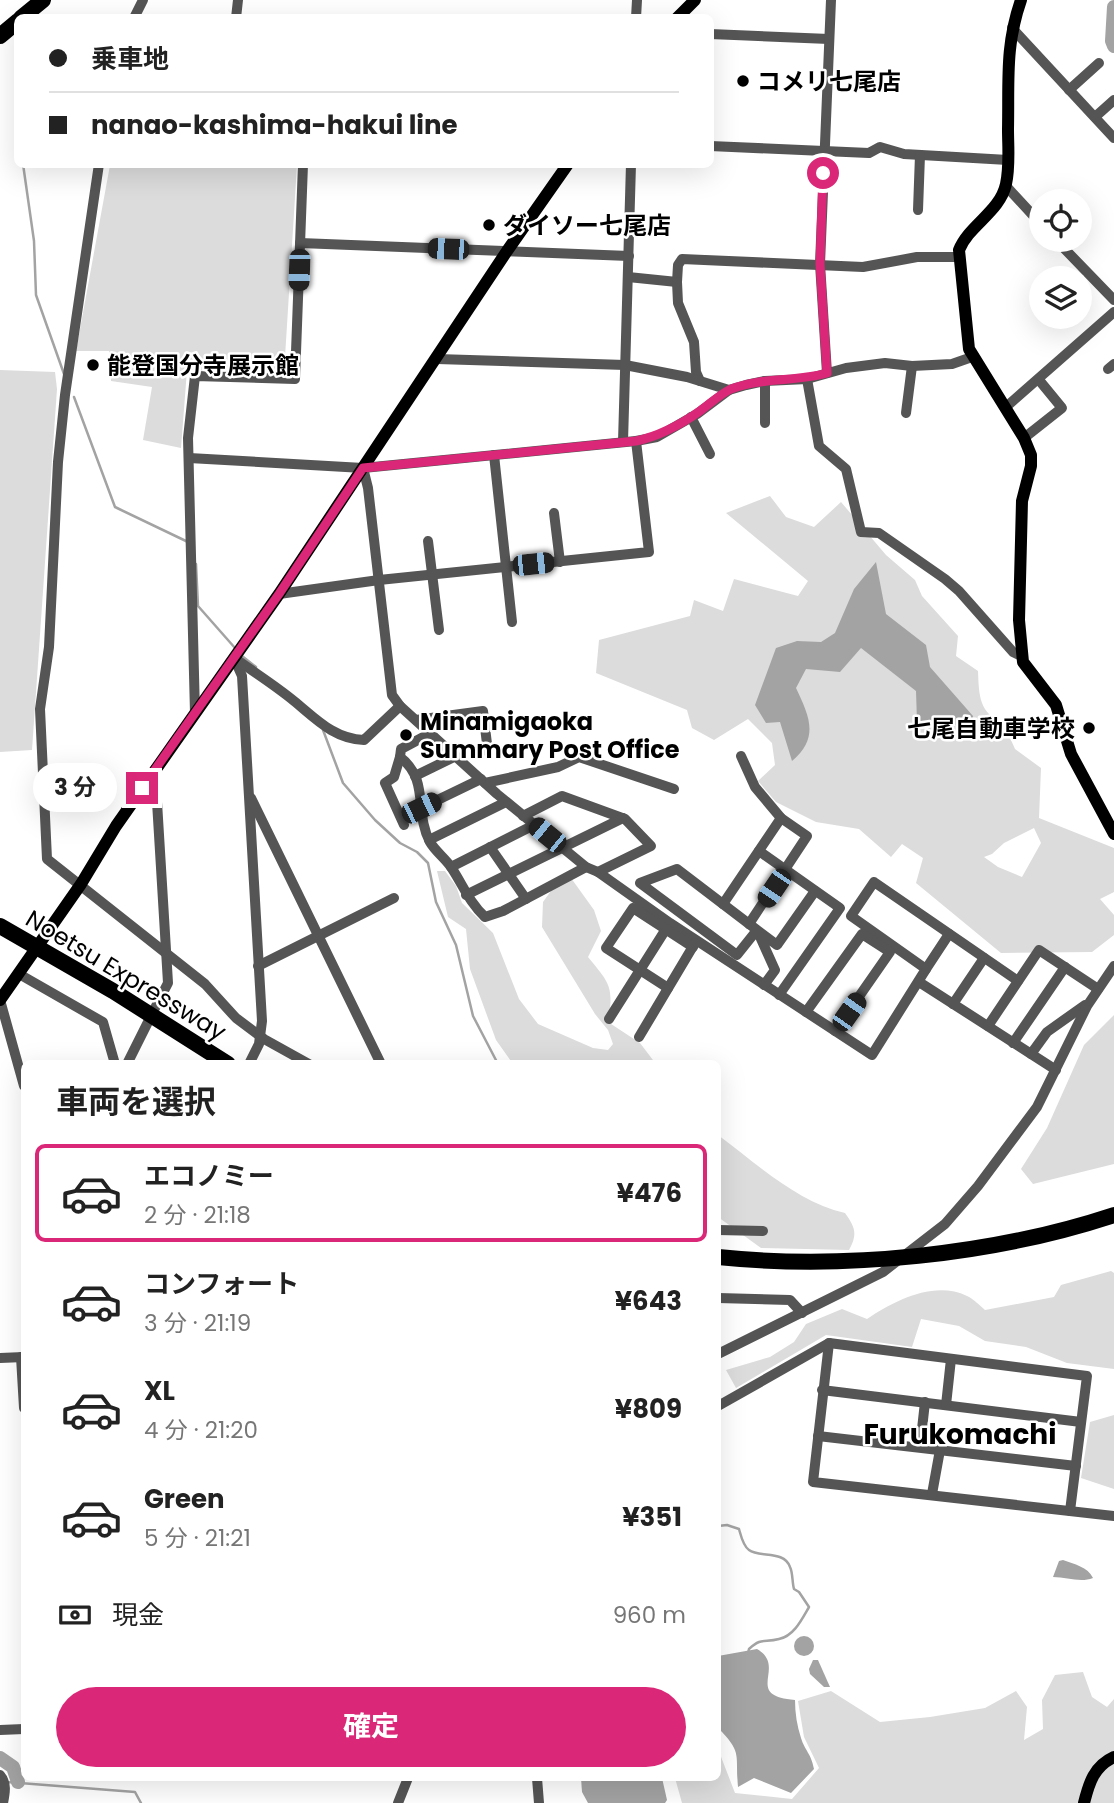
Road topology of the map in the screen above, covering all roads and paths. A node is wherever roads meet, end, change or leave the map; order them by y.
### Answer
1 (43, 0) edge
2 (695, 0) edge
3 (831, 0) edge
4 (1021, 0) edge
5 (27, 14) edge
6 (681, 14) edge
7 (14, 24) edge
8 (1012, 28) junction
9 (714, 34) edge
10 (0, 36) edge
11 (829, 39) junction
12 (1099, 63) dead end
13 (1069, 90) junction
14 (1114, 100) edge
15 (1095, 117) junction
16 (1114, 138) edge
17 (714, 146) edge
18 (824, 150) junction
19 (920, 155) junction
20 (1008, 160) junction
21 (98, 168) edge
22 (303, 168) edge
23 (565, 168) edge
24 (631, 168) edge
25 (1006, 186) junction
26 (918, 210) dead end
27 (1029, 211) edge
28 (300, 243) junction
29 (507, 251) junction
30 (1068, 252) edge
31 (629, 256) junction
32 (958, 257) junction
33 (820, 264) junction
34 (628, 277) junction
35 (677, 282) junction
36 (1114, 300) edge
37 (1114, 312) edge
38 (972, 357) junction
39 (437, 359) junction
40 (625, 365) junction
41 (912, 366) junction
42 (827, 373) junction
43 (807, 379) junction
44 (1039, 380) junction
45 (700, 381) junction
46 (765, 382) junction
47 (729, 390) junction
48 (1006, 407) junction
49 (906, 413) dead end
50 (691, 417) junction
51 (765, 423) dead end
52 (1024, 438) junction
53 (636, 441) junction
54 (624, 443) junction
55 (710, 454) dead end
56 (494, 455) junction
57 (190, 458) junction
58 (363, 468) junction
59 (554, 513) dead end
60 (428, 541) dead end
61 (560, 562) junction
62 (506, 567) junction
63 (432, 575) junction
64 (379, 580) junction
65 (279, 594) junction
66 (512, 622) dead end
67 (439, 630) dead end
68 (236, 654) junction
69 (1021, 656) junction
70 (400, 706) junction
71 (195, 713) junction
72 (416, 720) junction
73 (431, 733) junction
74 (488, 752) dead end
75 (456, 755) junction
76 (741, 756) dead end
77 (400, 757) junction
78 (155, 769) junction
79 (415, 776) junction
80 (483, 781) junction
81 (674, 789) dead end
82 (249, 792) junction
83 (506, 802) junction
84 (421, 808) junction
85 (523, 816) junction
86 (623, 818) junction
87 (781, 818) junction
88 (404, 825) dead end
89 (534, 825) junction
90 (1113, 830) edge
91 (429, 840) junction
92 (490, 847) junction
93 (563, 848) junction
94 (759, 850) junction
95 (451, 867) junction
96 (586, 867) junction
97 (786, 870) junction
98 (598, 872) junction
99 (510, 874) junction
100 (81, 884) junction
101 (815, 891) junction
102 (466, 895) junction
103 (394, 898) dead end
104 (526, 899) junction
105 (723, 904) junction
106 (0, 926) edge
107 (753, 927) junction
108 (666, 929) junction
109 (949, 934) junction
110 (318, 935) junction
111 (694, 944) junction
112 (777, 945) junction
113 (166, 953) junction
114 (769, 956) junction
115 (984, 958) junction
116 (258, 966) junction
117 (1114, 966) edge
118 (1065, 967) junction
119 (926, 969) junction
120 (641, 970) junction
121 (19, 974) junction
122 (1018, 981) junction
123 (919, 982) junction
124 (764, 985) junction
125 (668, 988) junction
126 (1098, 989) junction
127 (779, 995) junction
128 (0, 1000) edge
129 (1089, 1003) junction
130 (953, 1004) junction
131 (155, 1008) dead end
132 (806, 1012) junction
133 (609, 1019) dead end
134 (148, 1022) dead end
135 (988, 1026) junction
136 (835, 1031) junction
137 (260, 1036) junction
138 (639, 1037) dead end
139 (1013, 1043) junction
140 (1031, 1054) junction
141 (114, 1060) edge
142 (129, 1060) edge
143 (222, 1060) edge
144 (251, 1060) edge
145 (302, 1060) edge
146 (379, 1060) edge
147 (1056, 1070) junction
148 (21, 1075) edge
149 (1114, 1215) edge
150 (721, 1230) edge
151 (763, 1231) dead end
152 (721, 1257) edge
153 (721, 1298) edge
154 (802, 1313) junction
155 (829, 1343) junction
156 (721, 1353) edge
157 (21, 1357) edge
158 (0, 1358) edge
159 (951, 1359) junction
160 (822, 1390) junction
161 (925, 1402) junction
162 (721, 1404) edge
163 (946, 1405) junction
164 (1081, 1422) junction
165 (818, 1436) junction
166 (920, 1447) junction
167 (940, 1450) junction
168 (1076, 1465) junction
169 (932, 1494) junction
170 (1070, 1511) junction
171 (1114, 1516) edge
172 (21, 1729) edge
173 (0, 1730) edge
174 (1114, 1757) edge
175 (0, 1775) edge
176 (407, 1781) edge
177 (537, 1781) edge
178 (3, 1803) edge
179 (398, 1803) edge
180 (539, 1803) edge
181 (1083, 1803) edge

1 - 5 highway
2 - 6 main road
3 - 11 street
4 - 8 main road
7 - 10 highway
8 - 13 street
8 - 20 main road
9 - 11 street
11 - 18 street
12 - 13 street
13 - 15 street
14 - 15 street
15 - 16 street
17 - 18 street
18 - 19 street
18 - 33 street
19 - 20 street
19 - 26 street
20 - 25 main road
21 - 100 street
22 - 28 street
23 - 29 main road
24 - 31 street
25 - 27 street
25 - 32 main road
28 - 29 street
28 - 57 street
29 - 31 street
29 - 39 main road
30 - 36 street
31 - 34 street
32 - 33 street
32 - 38 main road
33 - 35 street
33 - 42 street
34 - 35 street
34 - 40 street
35 - 45 street
37 - 44 street
38 - 41 street
38 - 48 main road
39 - 40 street
39 - 58 main road
40 - 45 street
40 - 54 street
41 - 42 street
41 - 49 street
42 - 43 street
43 - 46 street
43 - 69 street
44 - 48 street
44 - 52 street
45 - 47 street
46 - 47 street
46 - 51 street
47 - 50 street
48 - 52 main road
50 - 53 street
50 - 55 street
52 - 69 main road
53 - 54 street
53 - 61 street
54 - 56 street
56 - 58 street
56 - 62 street
57 - 58 street
57 - 71 street
58 - 64 street
58 - 65 main road
59 - 61 street
60 - 63 street
61 - 62 street
62 - 63 street
62 - 66 street
63 - 64 street
63 - 67 street
64 - 65 street
64 - 70 street
65 - 68 main road
68 - 70 street
68 - 71 main road
68 - 82 street
69 - 90 main road
70 - 72 street
71 - 78 main road
72 - 73 street
72 - 74 street
73 - 75 street
73 - 77 street
75 - 79 street
75 - 80 street
76 - 87 street
77 - 79 street
77 - 88 street
78 - 100 main road
78 - 113 street
79 - 84 street
80 - 81 street
80 - 83 street
80 - 84 street
82 - 110 street
82 - 116 street
83 - 85 street
83 - 91 street
84 - 91 street
85 - 86 street
85 - 89 street
86 - 93 street
86 - 98 street
87 - 94 street
87 - 97 street
89 - 92 street
89 - 93 street
91 - 95 street
92 - 95 street
92 - 99 street
93 - 96 street
93 - 99 street
94 - 97 street
94 - 105 street
95 - 102 street
96 - 98 street
96 - 104 street
97 - 101 street
97 - 107 street
98 - 111 street
99 - 102 street
99 - 104 street
100 - 113 street
100 - 121 main road
101 - 112 street
101 - 127 street
102 - 104 street
103 - 110 street
105 - 107 street
105 - 107 street
106 - 143 highway, Noetsu Expressway
107 - 112 street
107 - 114 street
108 - 111 street
108 - 120 street
108 - 120 street
109 - 115 street
109 - 119 street
109 - 119 street
110 - 116 street
110 - 146 street
111 - 124 street
111 - 125 street
112 - 114 street
113 - 131 street
113 - 137 street
114 - 124 street
115 - 122 street
115 - 130 street
116 - 137 street
117 - 126 street
118 - 122 street
118 - 126 street
118 - 139 street
119 - 123 street
120 - 125 street
120 - 133 street
121 - 128 main road
121 - 141 street
122 - 135 street
123 - 130 street
123 - 136 street
124 - 127 street
125 - 138 street
126 - 129 street
127 - 132 street
128 - 148 street
129 - 140 street
129 - 147 street
130 - 135 street
132 - 136 street
132 - 136 street
134 - 142 street
135 - 139 street
137 - 144 street
137 - 145 street
139 - 140 street
140 - 147 street
147 - 154 street
149 - 152 highway
150 - 151 street
153 - 154 street
154 - 156 street
155 - 159 street
155 - 160 street
155 - 162 street
157 - 158 street
159 - 163 street
159 - 164 street
160 - 161 street
160 - 165 street
161 - 163 street
161 - 166 street
163 - 164 street
164 - 168 street
165 - 166 street
165 - 169 street
166 - 167 street
167 - 168 street
167 - 169 street
168 - 170 street
169 - 170 street
170 - 171 street
172 - 173 street
174 - 181 main road
175 - 178 street
176 - 179 street
177 - 180 street

